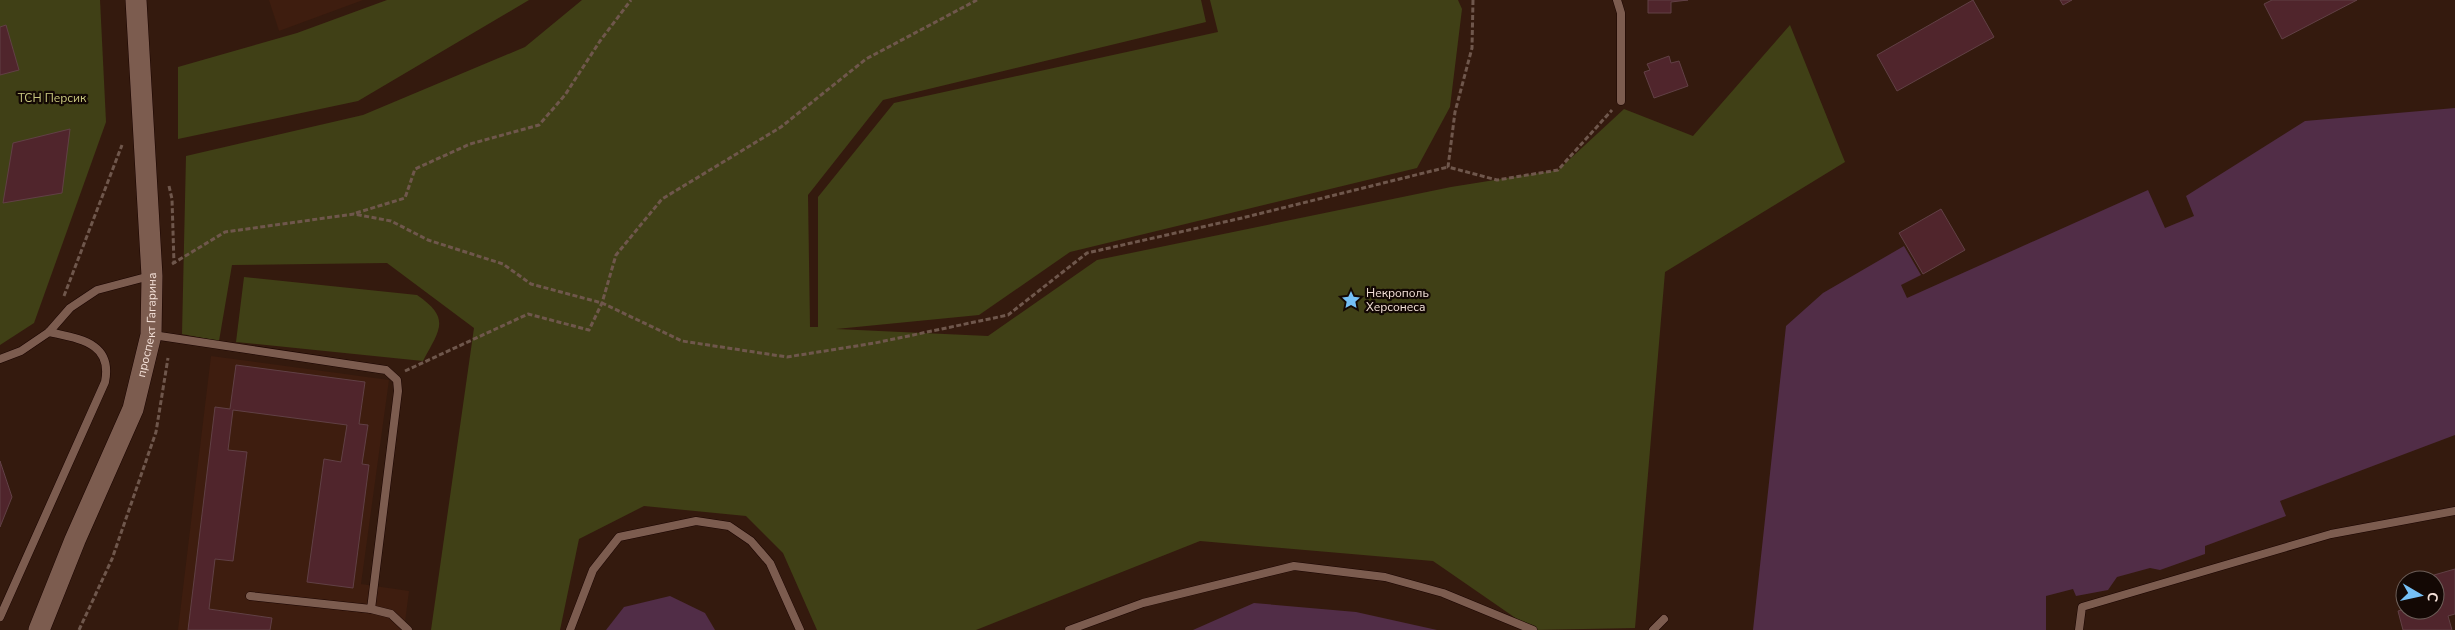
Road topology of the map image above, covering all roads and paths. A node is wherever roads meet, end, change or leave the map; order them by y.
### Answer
1 (136, 0) edge
2 (631, 0) edge
3 (977, 0) edge
4 (1473, 0) edge
5 (1617, 0) edge
6 (1621, 101) joint
7 (122, 137) dead end
8 (1448, 167) junction
9 (354, 214) junction
10 (152, 276) junction
11 (63, 297) dead end
12 (602, 303) junction
13 (49, 332) junction
14 (151, 335) junction
15 (0, 359) edge
16 (395, 376) junction
17 (2455, 511) edge
18 (250, 596) dead end
19 (371, 609) junction
20 (0, 616) edge
21 (1664, 619) dead end
22 (39, 630) edge
23 (408, 630) edge
24 (570, 630) edge
25 (800, 630) edge
26 (1069, 630) edge
27 (1533, 630) edge
28 (1654, 630) edge
29 (2079, 630) edge

1 - 10 main road, проспект Гагарина
2 - 9 path
3 - 12 path
4 - 8 path
5 - 6 lane
6 - 8 path
7 - 11 path
8 - 12 path
9 - 10 path
9 - 12 path
10 - 13 lane
10 - 14 main road, проспект Гагарина
12 - 16 path
13 - 15 lane
13 - 20 lane
14 - 16 lane
14 - 22 main road, проспект Гагарина
16 - 19 lane
17 - 29 lane
18 - 19 lane
19 - 23 lane
21 - 28 lane
24 - 25 lane
26 - 27 lane

